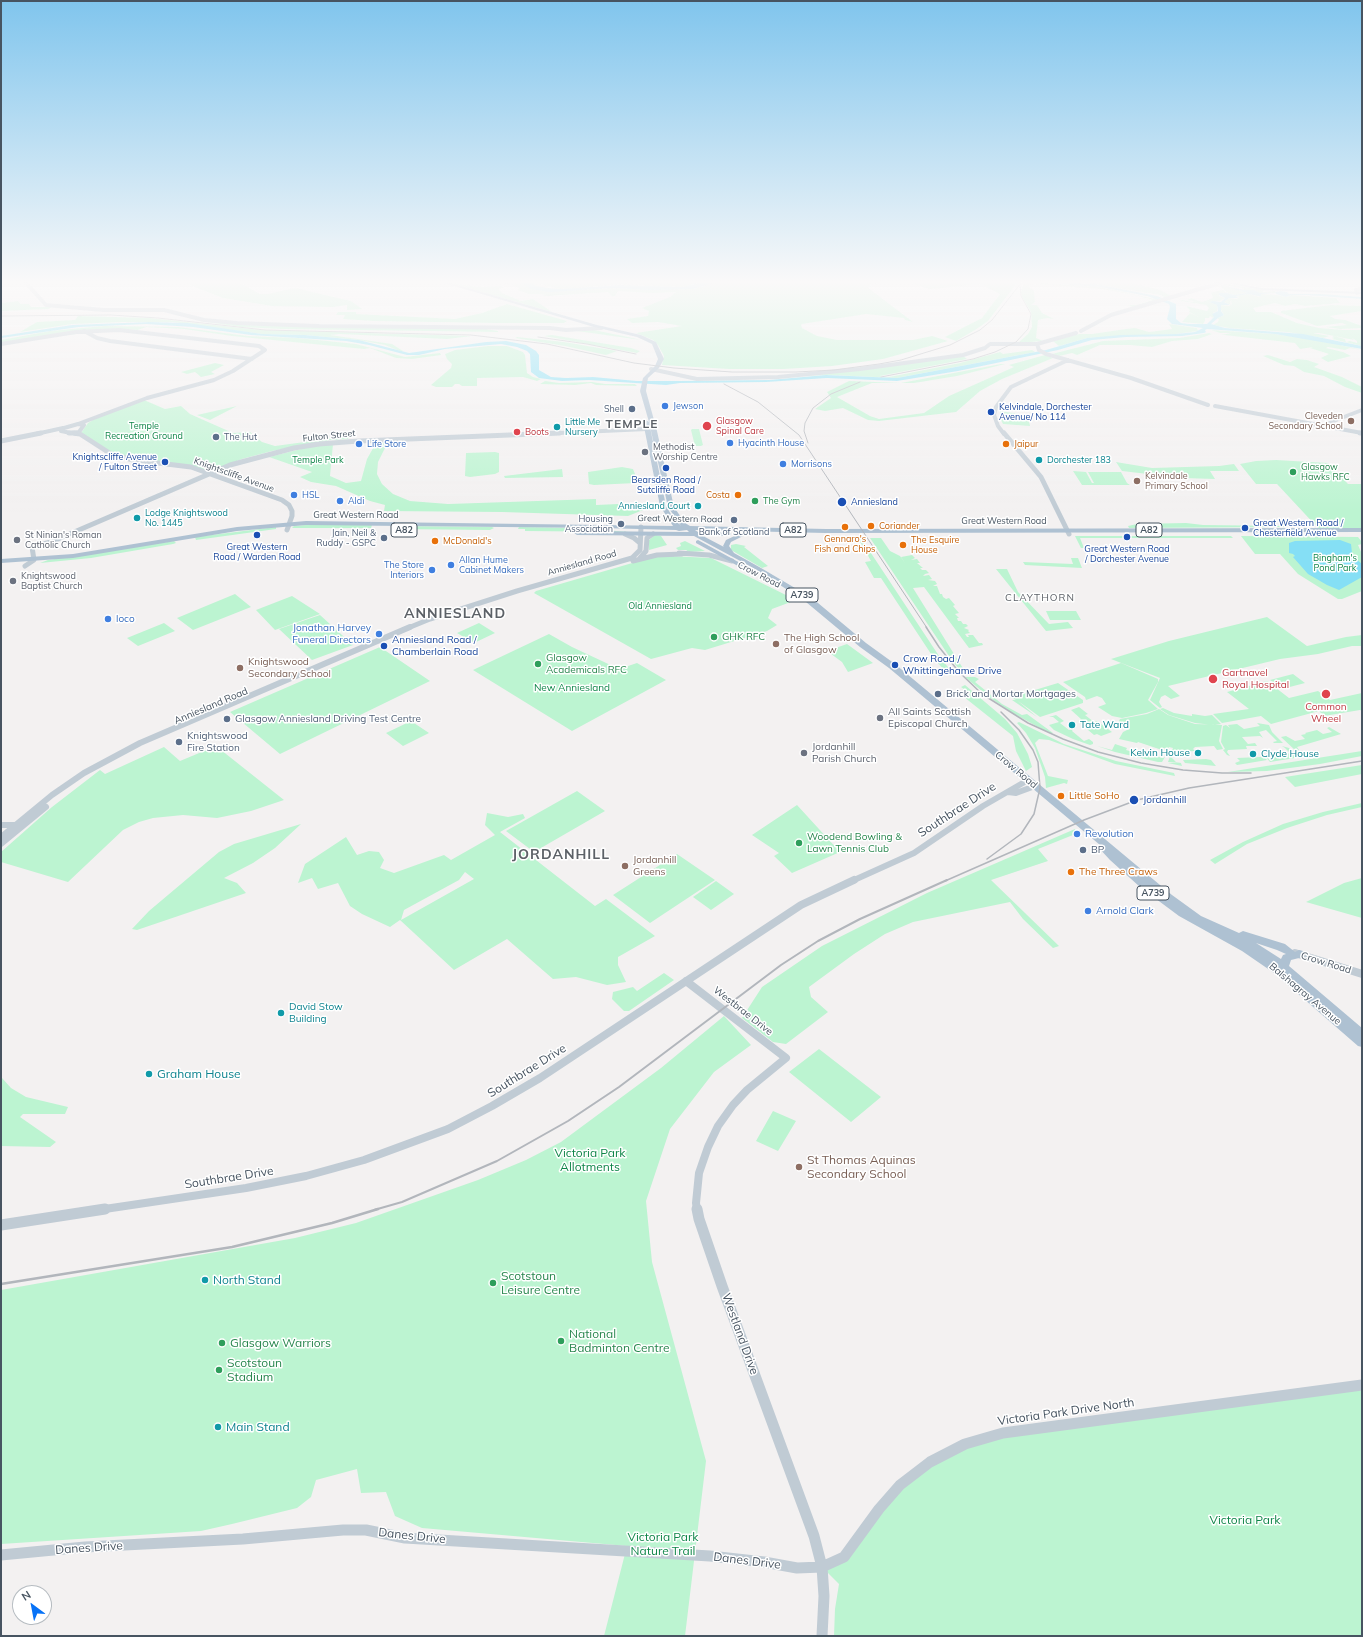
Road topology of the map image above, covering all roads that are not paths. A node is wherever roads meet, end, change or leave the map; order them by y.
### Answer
1 (252, 359) edge
2 (657, 359) edge
3 (926, 359) edge
4 (1068, 360) joint
5 (652, 370) junction
6 (1362, 410) edge
7 (85, 423) junction
8 (1325, 427) junction
9 (650, 429) junction
10 (63, 430) junction
11 (79, 433) junction
12 (1362, 433) edge
13 (1, 441) edge
14 (210, 473) junction
15 (669, 511) junction
16 (288, 527) junction
17 (712, 528) junction
18 (641, 530) junction
19 (652, 530) junction
20 (1362, 530) edge
21 (1068, 532) junction
22 (1148, 532) junction
23 (687, 533) junction
24 (625, 534) junction
25 (743, 534) junction
26 (1362, 534) edge
27 (640, 543) junction
28 (32, 549) junction
29 (643, 550) junction
30 (712, 551) junction
31 (682, 554) junction
32 (699, 554) junction
33 (732, 557) junction
34 (638, 559) junction
35 (34, 560) junction
36 (1, 561) edge
37 (25, 563) junction
38 (1, 567) edge
39 (504, 596) junction
40 (1029, 781) junction
41 (1010, 791) junction
42 (1, 825) edge
43 (19, 826) junction
44 (1089, 831) junction
45 (1, 837) edge
46 (1, 844) edge
47 (1230, 932) junction
48 (1246, 948) junction
49 (1259, 949) junction
50 (1294, 953) junction
51 (1284, 967) junction
52 (1362, 974) edge
53 (686, 981) junction
54 (1362, 1034) edge
55 (1362, 1043) edge
56 (786, 1058) joint
57 (1, 1225) edge
58 (1362, 1385) edge
59 (1, 1555) edge
60 (822, 1567) junction
61 (822, 1636) edge

1 - 7 street
2 - 5 main road, A739
3 - 5 street
4 - 8 street
4 - 21 street
5 - 9 main road, A739
6 - 8 street
7 - 10 street
7 - 11 street
8 - 12 street
9 - 14 street, Fulton Street
9 - 15 main road, A739
10 - 11 street, Knightscliffe Avenue
10 - 13 street
11 - 14 street, Knightscliffe Avenue
14 - 16 street, Knightscliffe Avenue
14 - 28 street, Fulton Street
15 - 17 main road
15 - 19 main road
15 - 23 main road, A739
16 - 18 main road, Great Western Road / A82
16 - 24 main road, Great Western Road / A82
16 - 35 main road, Great Western Road / A82
16 - 37 main road, Great Western Road / A82
17 - 21 main road, Great Western Road / A82
17 - 23 main road, Great Western Road / A82
18 - 19 main road, Great Western Road / A82
18 - 23 main road
18 - 24 main road, Great Western Road / A82
18 - 27 street
19 - 23 main road, Great Western Road / A82
19 - 29 street, Anniesland Road
20 - 22 main road, Great Western Road / A82
21 - 22 main road, Great Western Road / A82
21 - 25 main road, Great Western Road / A82
22 - 26 main road, Great Western Road / A82
23 - 25 main road, Great Western Road / A82
23 - 30 main road, Crow Road
23 - 30 street
23 - 33 main road, Crow Road / A739
24 - 27 street
25 - 33 main road
27 - 29 street
28 - 35 street
28 - 37 street
29 - 31 street
29 - 34 street, Anniesland Road
29 - 39 street, Anniesland Road
30 - 32 street
30 - 33 main road, Crow Road / A739
31 - 32 street
31 - 34 street, Anniesland Road
32 - 33 street
33 - 40 main road, Crow Road / A739
34 - 39 street, Anniesland Road
35 - 37 main road, Great Western Road / A82
36 - 37 main road, Great Western Road / A82
37 - 38 main road, Great Western Road / A82
39 - 43 street, Anniesland Road
40 - 41 street, Southbrae Drive
40 - 41 street, Southbrae Drive
40 - 44 main road, Crow Road / A739
41 - 53 street, Southbrae Drive
42 - 43 street
43 - 45 street, Anniesland Road
43 - 46 street, Anniesland Road
44 - 47 main road, Crow Road / A739
44 - 48 main road, Crow Road / A739
47 - 49 main road, Crow Road / A739
47 - 50 main road
48 - 49 main road
48 - 55 main road, Balshagray Avenue / A739
49 - 50 main road
49 - 51 main road, Balshagray Avenue / A739
50 - 51 main road
50 - 52 street, Crow Road
51 - 54 main road, Balshagray Avenue / A739
53 - 56 street, Westbrae Drive
53 - 57 street, Southbrae Drive
56 - 60 street, Westland Drive
58 - 60 street, Victoria Park Drive North
59 - 60 street, Danes Drive
60 - 61 street, Westland Drive

